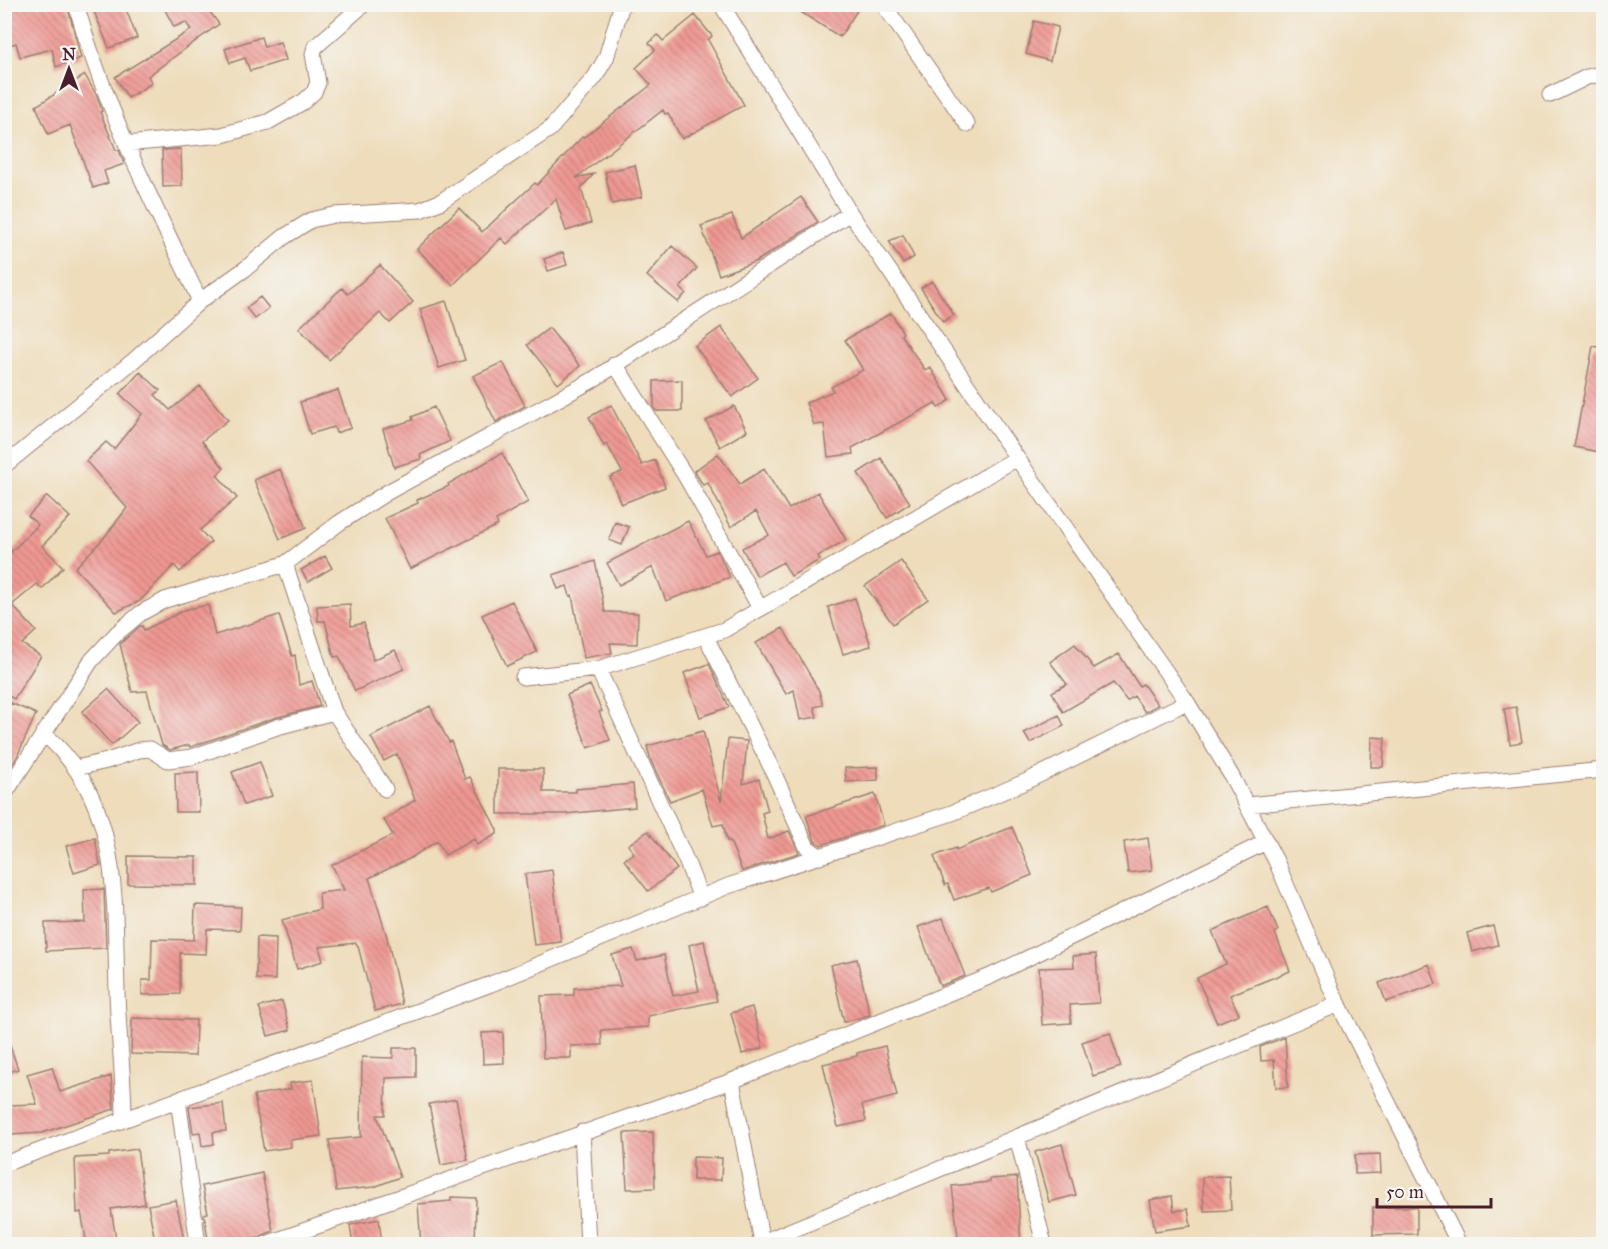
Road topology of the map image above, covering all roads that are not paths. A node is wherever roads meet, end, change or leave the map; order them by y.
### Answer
1 (76, 4) edge
2 (364, 4) edge
3 (621, 4) edge
4 (721, 4) edge
5 (883, 4) edge
6 (1604, 73) edge
7 (1550, 95) dead end
8 (967, 124) dead end
9 (126, 144) junction
10 (850, 213) junction
11 (200, 301) junction
12 (615, 364) junction
13 (1017, 458) junction
14 (4, 466) edge
15 (285, 564) junction
16 (760, 608) junction
17 (706, 636) junction
18 (597, 669) junction
19 (523, 677) dead end
20 (1187, 702) junction
21 (334, 712) junction
22 (43, 733) junction
23 (76, 768) junction
24 (1604, 770) edge
25 (6, 788) edge
26 (385, 789) dead end
27 (1247, 805) junction
28 (1266, 843) junction
29 (820, 857) junction
30 (701, 898) junction
31 (1339, 1004) junction
32 (732, 1081) junction
33 (178, 1100) junction
34 (123, 1119) junction
35 (582, 1132) junction
36 (1017, 1137) junction
37 (4, 1164) edge
38 (760, 1244) edge
39 (198, 1245) edge
40 (266, 1245) edge
41 (588, 1245) edge
42 (1044, 1245) edge
43 (1459, 1245) edge

1 - 9 street
2 - 9 street
3 - 11 street
4 - 10 street
5 - 8 street
6 - 7 street
9 - 11 street
10 - 12 street
10 - 13 street
11 - 14 street
12 - 15 street
12 - 16 street
13 - 16 street
13 - 20 street
15 - 21 street
15 - 22 street
16 - 17 street
17 - 18 street
17 - 29 street
18 - 19 street
18 - 30 street
20 - 27 street
20 - 29 street
21 - 23 street
21 - 26 street
22 - 23 street
22 - 25 street
23 - 34 street
24 - 27 street
27 - 28 street
28 - 31 street
28 - 32 street
29 - 30 street
30 - 33 street
31 - 36 street
31 - 43 street
32 - 35 street
32 - 38 street
33 - 34 street
33 - 39 street
34 - 37 street
35 - 40 street
35 - 41 street
36 - 38 street
36 - 42 street

